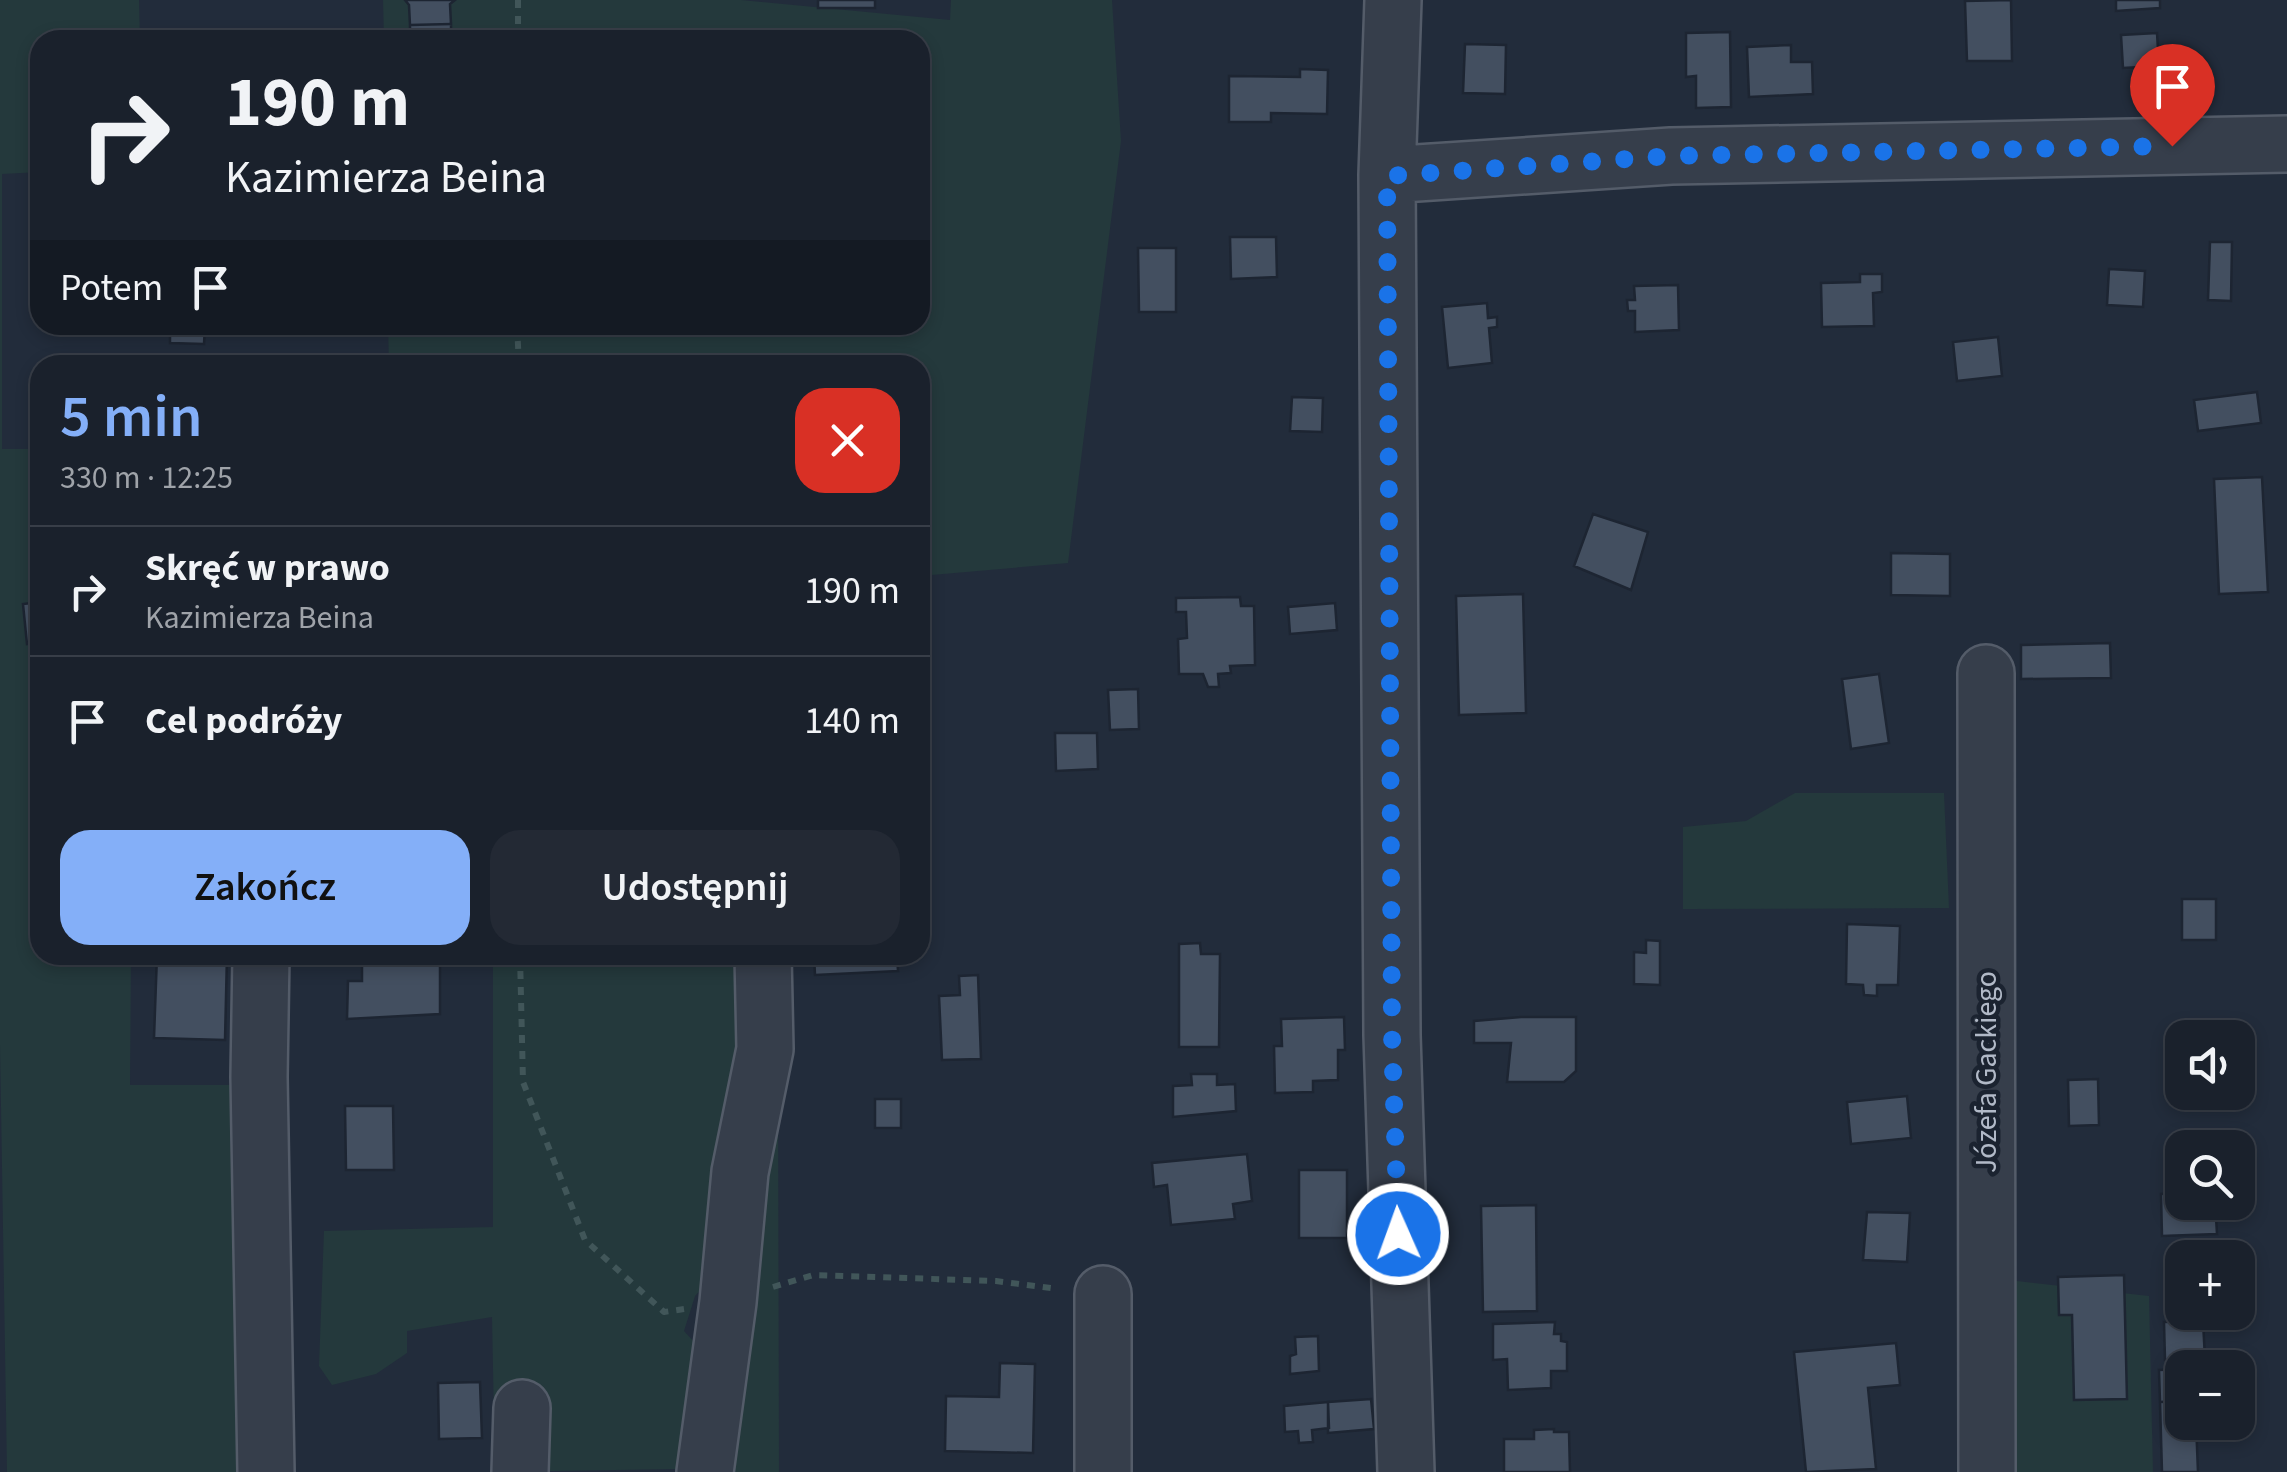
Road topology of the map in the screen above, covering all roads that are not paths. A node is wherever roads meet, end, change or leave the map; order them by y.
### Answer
1 (1393, 0) edge
2 (2287, 144) edge
3 (1387, 176) junction
4 (1986, 672) dead end
5 (261, 965) edge
6 (762, 965) edge
7 (1103, 1294) dead end
8 (522, 1408) dead end
9 (266, 1472) edge
10 (520, 1472) edge
11 (705, 1472) edge
12 (1103, 1472) edge
13 (1406, 1472) edge
14 (1988, 1472) edge

1 - 3 street
2 - 3 street
3 - 13 street
4 - 14 street, Józefa Gackiego
5 - 9 street
6 - 11 street
7 - 12 street
8 - 10 street

